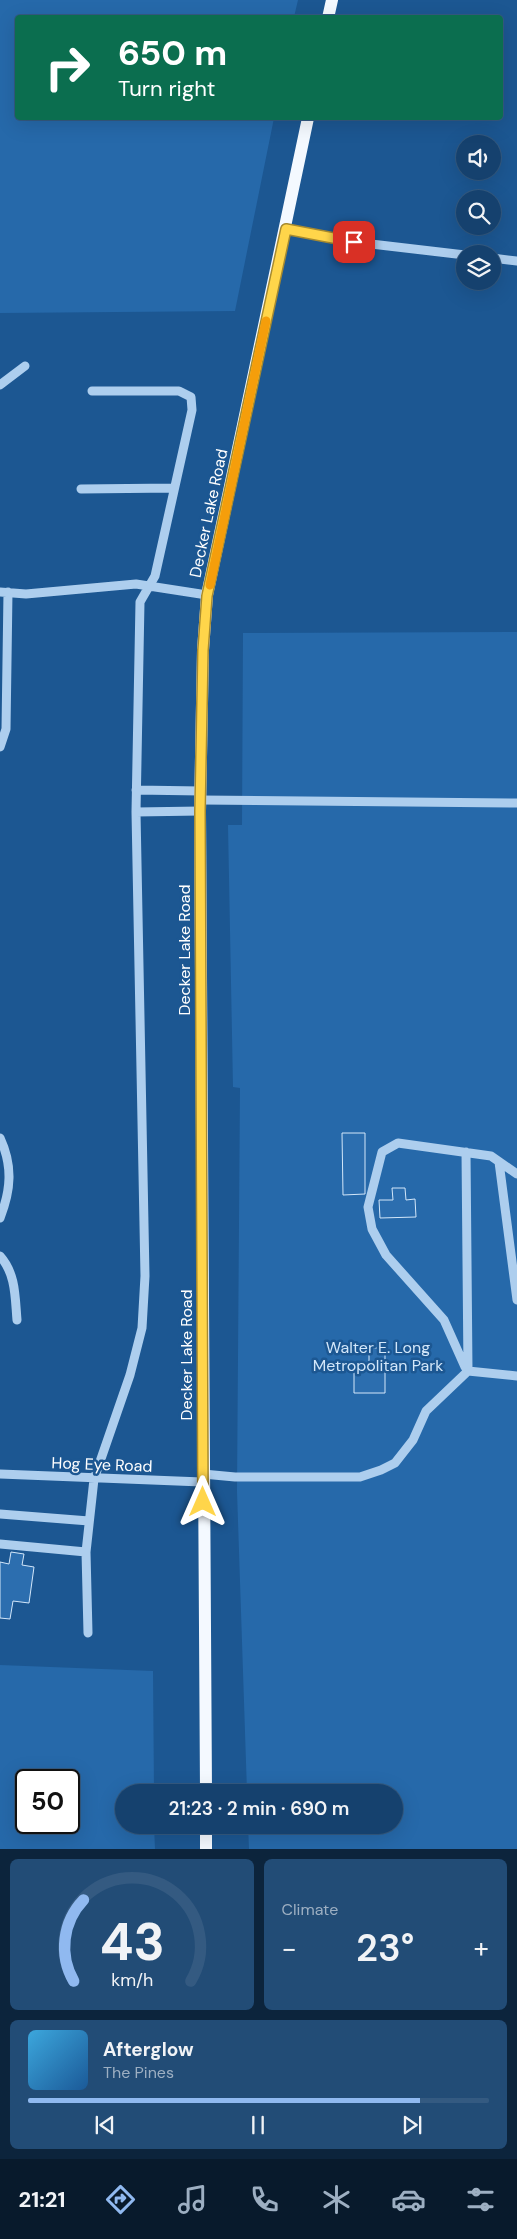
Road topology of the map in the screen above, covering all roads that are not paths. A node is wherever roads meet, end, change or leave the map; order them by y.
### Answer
1 (332, 0) edge
2 (329, 15) edge
3 (308, 120) edge
4 (286, 229) junction
5 (456, 254) edge
6 (501, 259) edge
7 (517, 261) edge
8 (25, 366) dead end
9 (0, 385) edge
10 (92, 391) dead end
11 (174, 488) junction
12 (81, 489) dead end
13 (149, 586) junction
14 (4, 592) edge
15 (207, 596) junction
16 (0, 747) edge
17 (136, 790) junction
18 (201, 801) junction
19 (517, 803) edge
20 (136, 812) junction
21 (0, 1138) edge
22 (466, 1152) junction
23 (499, 1162) junction
24 (517, 1174) edge
25 (0, 1218) edge
26 (0, 1256) edge
27 (517, 1300) edge
28 (17, 1320) dead end
29 (468, 1371) junction
30 (517, 1376) edge
31 (0, 1474) edge
32 (202, 1478) junction
33 (94, 1479) junction
34 (0, 1514) edge
35 (89, 1521) junction
36 (0, 1544) edge
37 (86, 1552) junction
38 (88, 1633) dead end
39 (206, 1784) edge
40 (206, 1834) edge
41 (206, 1849) edge

1 - 2 main road
3 - 4 main road, Decker Lake Road
4 - 5 street
4 - 15 main road, Decker Lake Road
6 - 7 street
8 - 9 street
10 - 11 street
11 - 12 street
11 - 13 street
13 - 14 street
13 - 15 street
13 - 17 street
14 - 16 street
15 - 18 main road, Decker Lake Road
17 - 18 street
17 - 20 street
18 - 19 street
18 - 20 street
18 - 32 main road, Decker Lake Road
20 - 33 street
21 - 25 street
22 - 23 street
22 - 29 street
22 - 29 street
23 - 24 street
23 - 27 street
26 - 28 street
29 - 30 street
29 - 32 street, Hog Eye Road
31 - 33 street, Hog Eye Road
32 - 33 street, Hog Eye Road
32 - 39 main road, Decker Lake Road
33 - 35 street
34 - 35 street
35 - 37 street
36 - 37 street
37 - 38 street
40 - 41 main road

